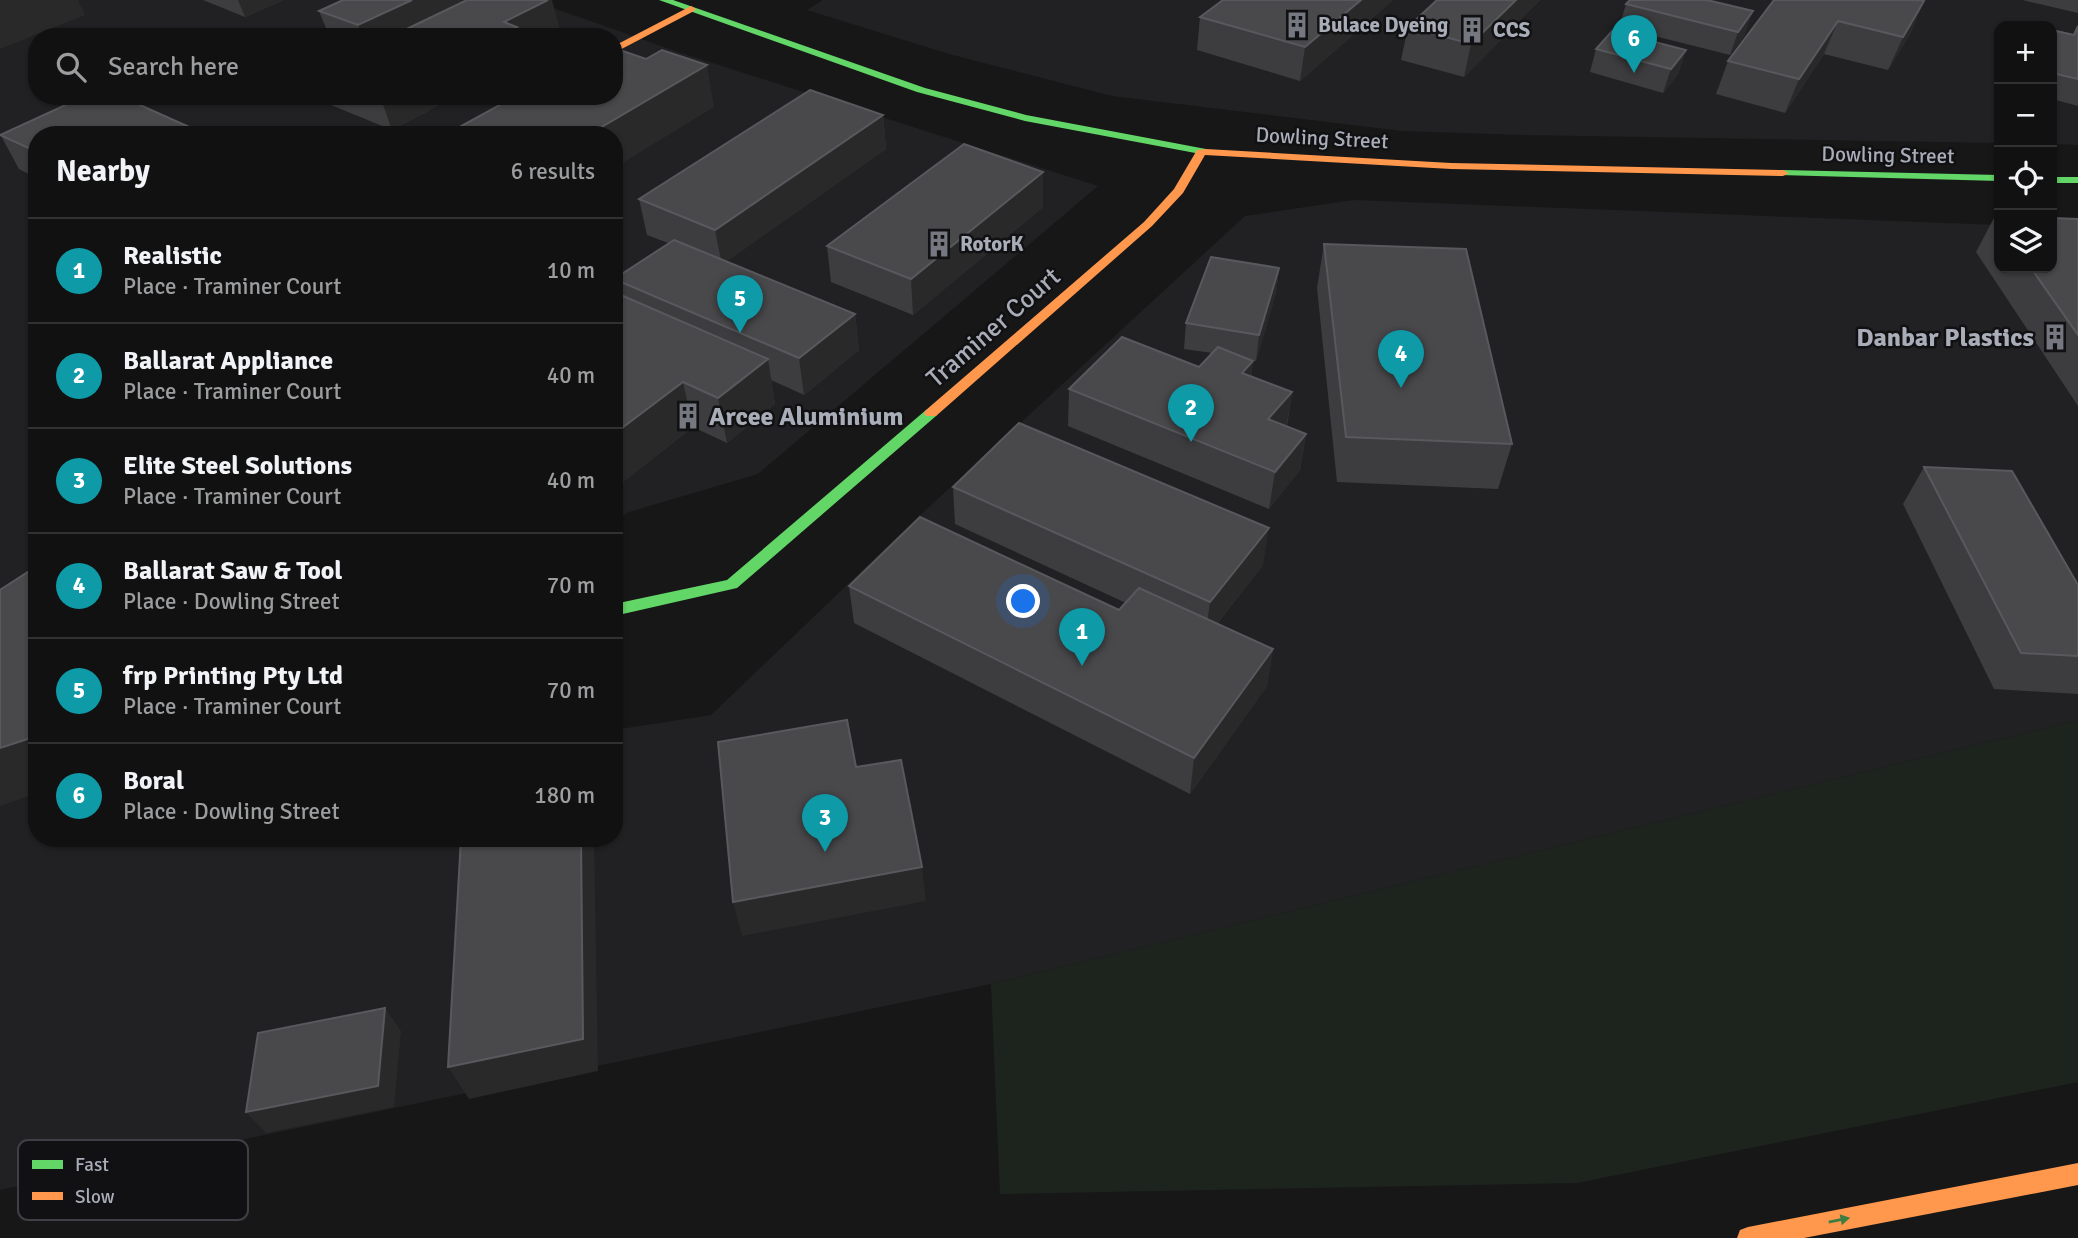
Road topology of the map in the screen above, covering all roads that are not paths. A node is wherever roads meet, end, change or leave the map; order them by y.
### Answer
1 (664, 0) edge
2 (691, 9) junction
3 (623, 45) edge
4 (1201, 152) junction
5 (1994, 178) edge
6 (2057, 180) edge
7 (2078, 180) edge
8 (623, 608) edge
9 (2078, 1174) edge
10 (1748, 1238) edge

1 - 2 main road, Dowling Street
2 - 3 main road
2 - 4 main road, Dowling Street
4 - 5 main road, Dowling Street
4 - 8 main road, Traminer Court
6 - 7 main road
10 -> 9 main road

